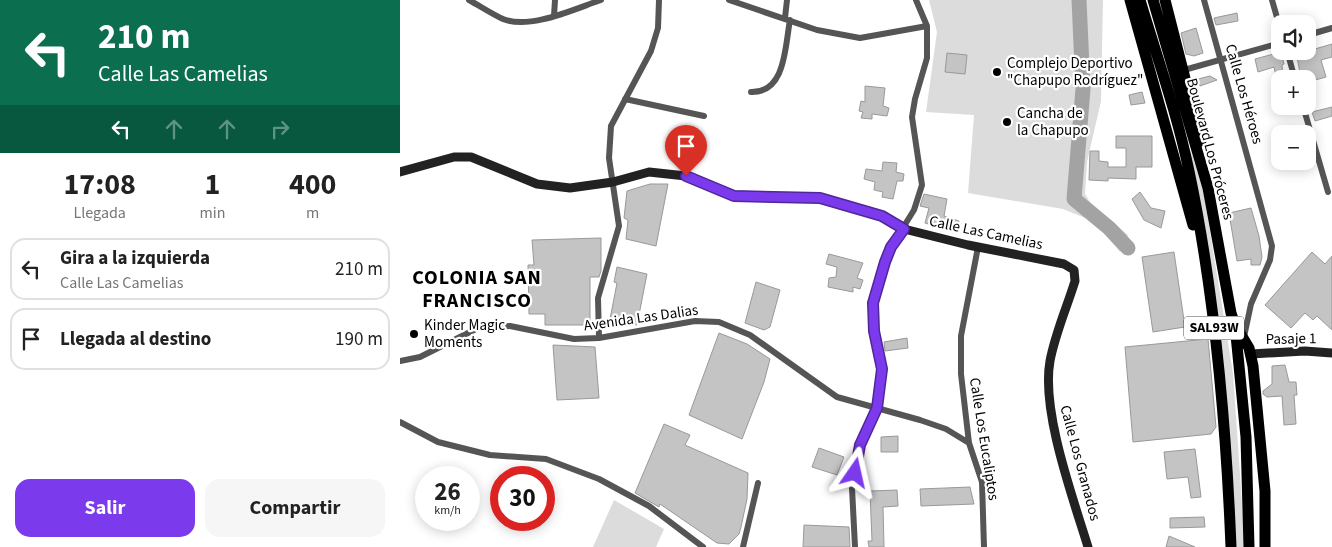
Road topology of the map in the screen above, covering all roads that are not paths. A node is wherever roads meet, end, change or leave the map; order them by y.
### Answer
1 (469, 0) edge
2 (555, 0) edge
3 (600, 0) edge
4 (659, 0) edge
5 (729, 0) edge
6 (786, 0) edge
7 (916, 0) edge
8 (1130, 0) edge
9 (1140, 0) edge
10 (1152, 0) edge
11 (1165, 0) edge
12 (1204, 0) edge
13 (1272, 0) edge
14 (1276, 15) edge
15 (554, 16) junction
16 (788, 19) junction
17 (927, 26) junction
18 (1332, 28) edge
19 (1316, 33) edge
20 (1271, 46) edge
21 (1221, 60) junction
22 (1184, 70) junction
23 (751, 92) dead end
24 (625, 99) junction
25 (1168, 114) junction
26 (1306, 115) edge
27 (704, 116) dead end
28 (400, 172) edge
29 (614, 182) junction
30 (1208, 188) junction
31 (1328, 192) dead end
32 (904, 229) junction
33 (978, 246) junction
34 (1074, 270) joint
35 (1235, 325) junction
36 (599, 338) junction
37 (1243, 339) junction
38 (1332, 353) edge
39 (1251, 354) junction
40 (400, 361) edge
41 (877, 408) junction
42 (400, 422) edge
43 (966, 426) junction
44 (955, 434) junction
45 (969, 443) junction
46 (758, 483) dead end
47 (703, 547) edge
48 (743, 547) edge
49 (855, 547) edge
50 (984, 547) edge
51 (1088, 547) edge
52 (1231, 547) edge
53 (1249, 547) edge
54 (1266, 547) edge

1 - 15 street
2 - 15 street
3 - 15 street
4 - 24 street
5 - 16 street
6 - 16 street
7 - 17 street
8 - 25 highway
9 - 25 highway, Boulevard Los Próceres
10 - 30 highway, Boulevard Los Próceres / SAL93W
11 - 22 highway
12 - 21 street, Calle Los Héroes
13 - 14 street
16 - 17 street
16 - 23 street
17 - 32 street
18 - 19 street
20 - 21 street
21 - 22 street
21 - 37 street, Calle Los Héroes
22 - 30 highway
24 - 27 street
24 - 29 street
25 - 52 highway, SAL93W
26 - 31 street
28 - 29 street, Calle Las Camelias
29 - 32 street, Calle Las Camelias
29 - 36 street
30 - 35 highway, Boulevard Los Próceres / SAL93W
32 - 33 street, Calle Las Camelias
32 - 41 street
33 - 34 street, Calle Las Camelias
33 - 43 street, Calle Los Eucaliptos
34 - 51 street, Calle Los Granados
35 - 37 highway
35 - 53 highway, Boulevard Los Próceres / SAL93W
36 - 40 street, Avenida Las Dalias
36 - 41 street, Avenida Las Dalias
37 - 39 highway
38 - 39 street, Pasaje 1
39 - 54 highway
41 - 44 street, Avenida Las Dalias
41 - 49 street
42 - 47 street
43 - 44 street
43 - 45 street, Calle Los Eucaliptos
44 - 45 street, Avenida Las Dalias
45 - 50 street, Calle Los Eucaliptos
46 - 48 street

